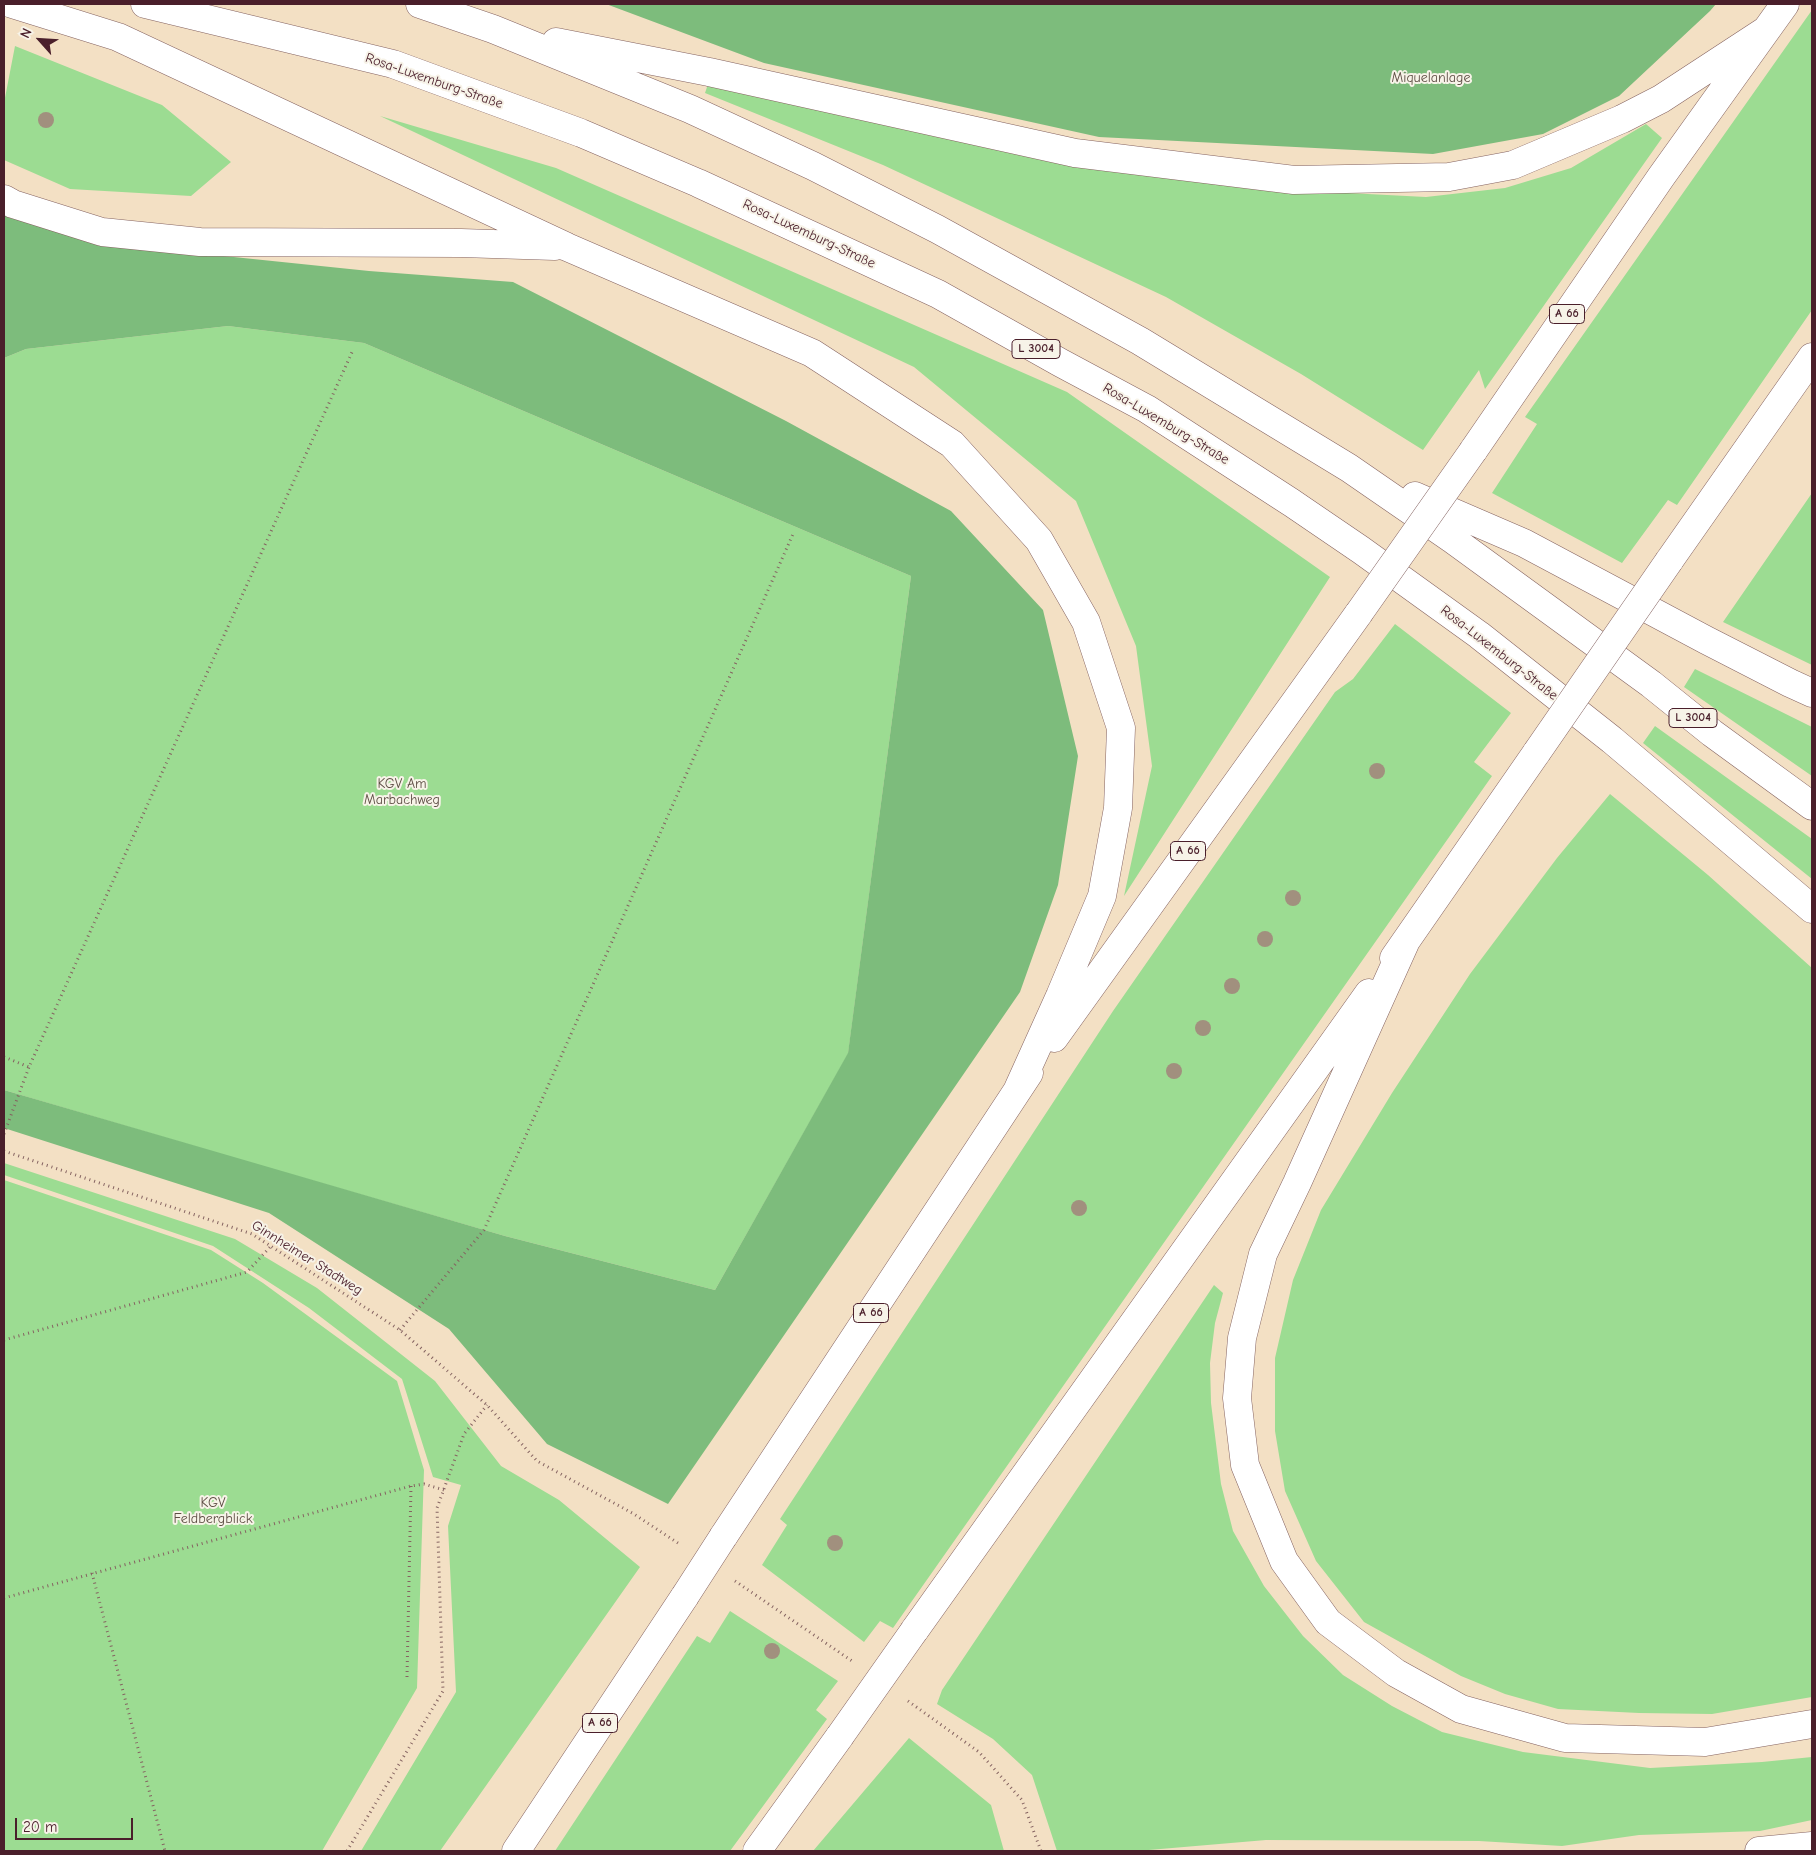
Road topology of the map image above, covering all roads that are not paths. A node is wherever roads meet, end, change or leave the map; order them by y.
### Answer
1 (12, 4) edge
2 (145, 4) edge
3 (420, 4) edge
4 (1785, 4) edge
5 (493, 29) junction
6 (1766, 31) junction
7 (4, 199) edge
8 (566, 247) junction
9 (1812, 357) edge
10 (1349, 468) junction
11 (1812, 693) edge
12 (1812, 806) edge
13 (1812, 909) edge
14 (1404, 943) junction
15 (1018, 1089) junction
16 (1812, 1724) edge
17 (1812, 1846) edge
18 (516, 1851) edge
19 (756, 1851) edge
20 (1759, 1851) edge

1 - 8 highway
2 - 13 highway, Rosa-Luxemburg-Straße / L 3004
3 - 5 highway, L 3004
4 - 6 highway, A 66
5 - 6 highway
5 - 10 highway, L 3004
6 - 15 highway, A 66, bridge
7 - 8 highway
8 - 15 highway
9 - 14 highway, bridge
10 - 11 highway
10 - 12 highway, L 3004
14 - 16 highway
14 - 19 highway, bridge
15 - 18 highway, A 66, bridge
17 - 20 highway

